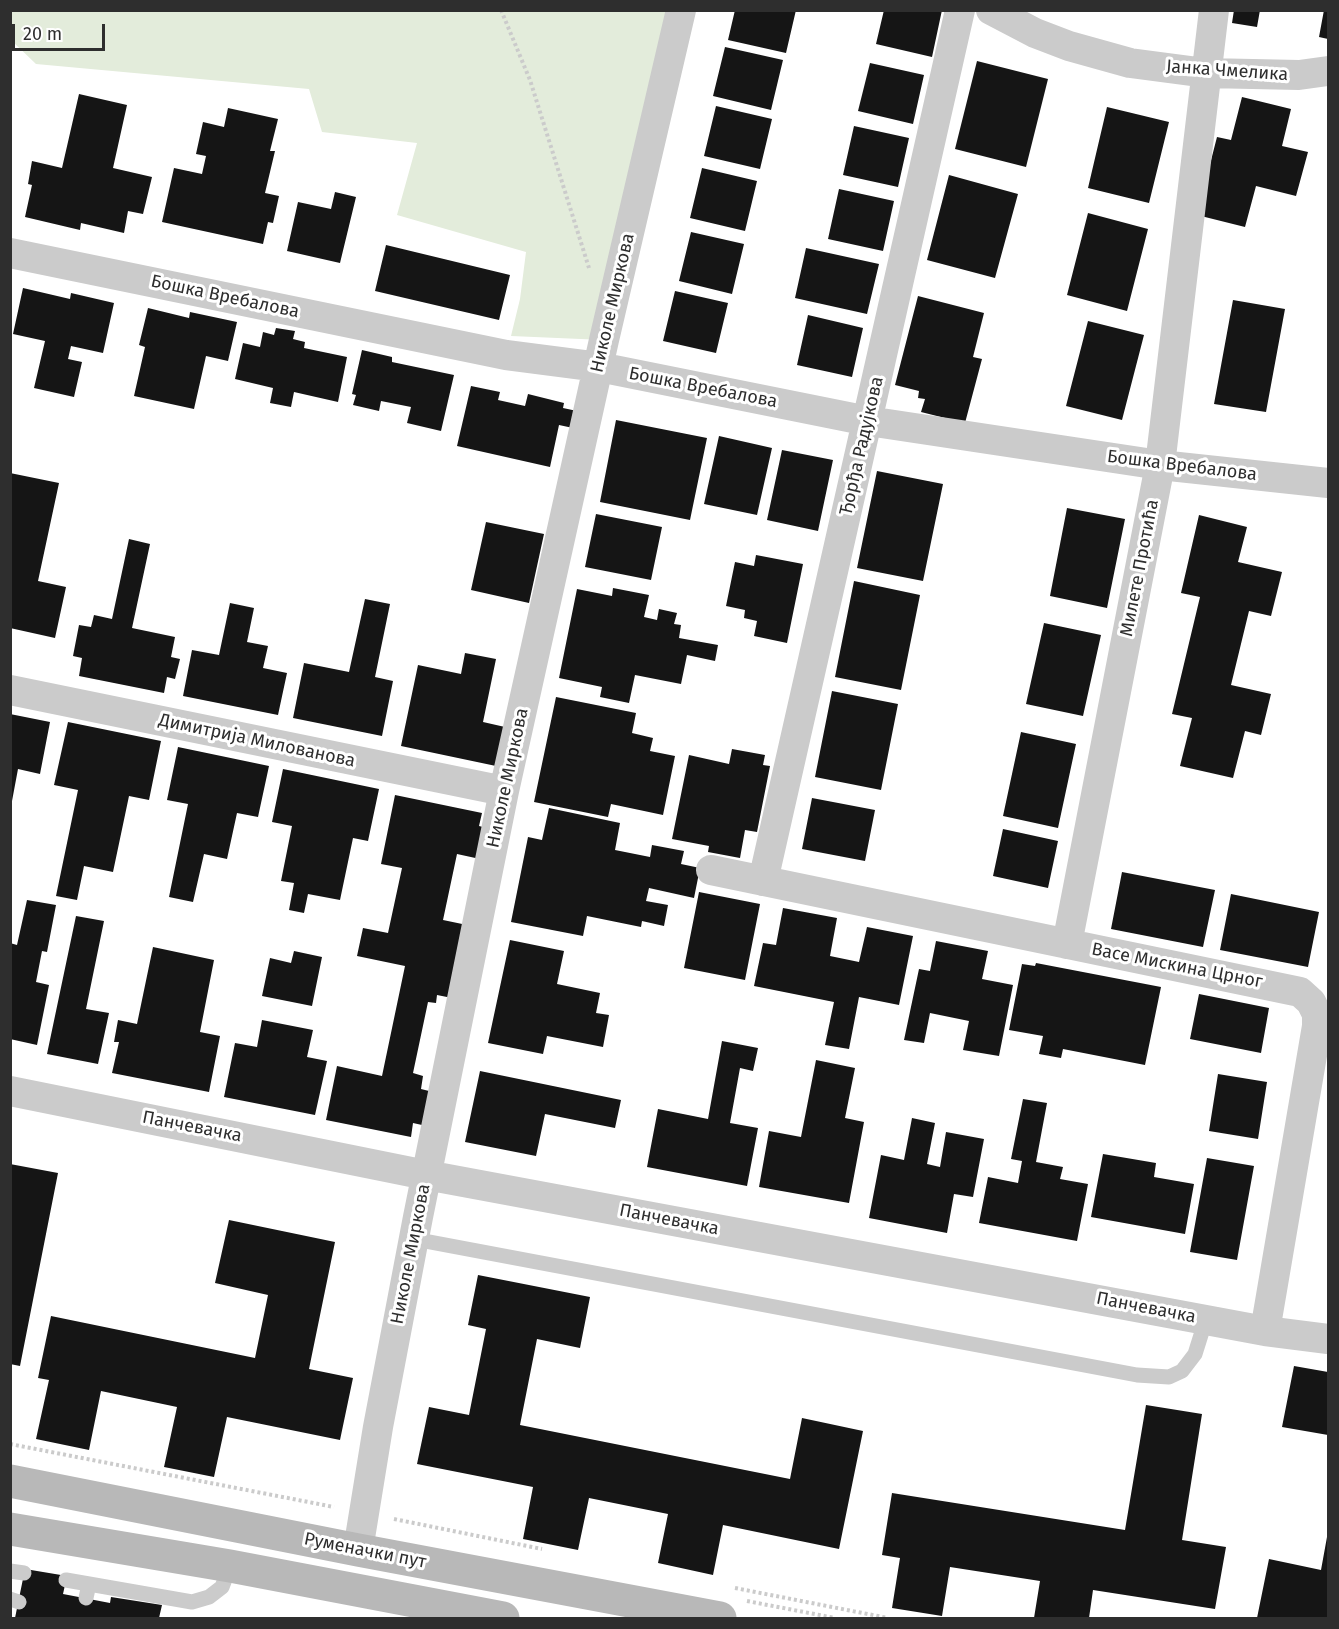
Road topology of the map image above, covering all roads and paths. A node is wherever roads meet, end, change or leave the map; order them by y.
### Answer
1 (501, 10) edge
2 (681, 10) edge
3 (960, 10) edge
4 (991, 10) edge
5 (1214, 10) edge
6 (1329, 71) edge
7 (1206, 74) junction
8 (10, 253) edge
9 (589, 270) dead end
10 (599, 367) junction
11 (868, 421) junction
12 (1160, 465) junction
13 (1329, 483) edge
14 (10, 690) edge
15 (504, 791) junction
16 (711, 870) dead end
17 (763, 880) junction
18 (1067, 944) junction
19 (10, 1091) edge
20 (426, 1175) junction
21 (414, 1239) junction
22 (1206, 1319) junction
23 (1265, 1331) junction
24 (1329, 1339) edge
25 (10, 1444) edge
26 (10, 1481) edge
27 (364, 1513) junction
28 (10, 1529) edge
29 (358, 1550) junction
30 (550, 1551) dead end
31 (230, 1566) junction
32 (66, 1580) dead end
33 (725, 1586) dead end
34 (503, 1618) edge
35 (720, 1618) edge
36 (888, 1618) edge

1 - 9 path
2 - 10 street, Николе Миркова
3 - 11 street, Ђорђа Радујкова
4 - 7 street, Јанка Чмелика
5 - 7 street, Милете Протића
6 - 7 street, Јанка Чмелика
7 - 12 street, Милете Протића
8 - 10 street, Бошка Вребалова
10 - 11 street, Бошка Вребалова
10 - 15 street, Николе Миркова
11 - 12 street, Бошка Вребалова
11 - 17 street, Ђорђа Радујкова
12 - 13 street, Бошка Вребалова
12 - 18 street, Милете Протића
14 - 15 street, Димитрија Милованова
15 - 20 street, Николе Миркова
16 - 17 street, Васе Мискина Црног
17 - 18 street, Васе Мискина Црног
18 - 23 street, Васе Мискина Црног
19 - 20 street, Панчевачка
20 - 21 street, Николе Миркова
20 - 22 street, Панчевачка
21 - 22 lane
21 - 27 street, Николе Миркова
22 - 23 street, Панчевачка
23 - 24 street, Панчевачка
25 - 27 path
26 - 29 main road, Руменачки пут
27 - 29 street, Николе Миркова
27 - 30 path
28 - 31 main road
29 - 35 main road, Руменачки пут
31 - 32 lane
31 - 34 main road
33 - 36 path

